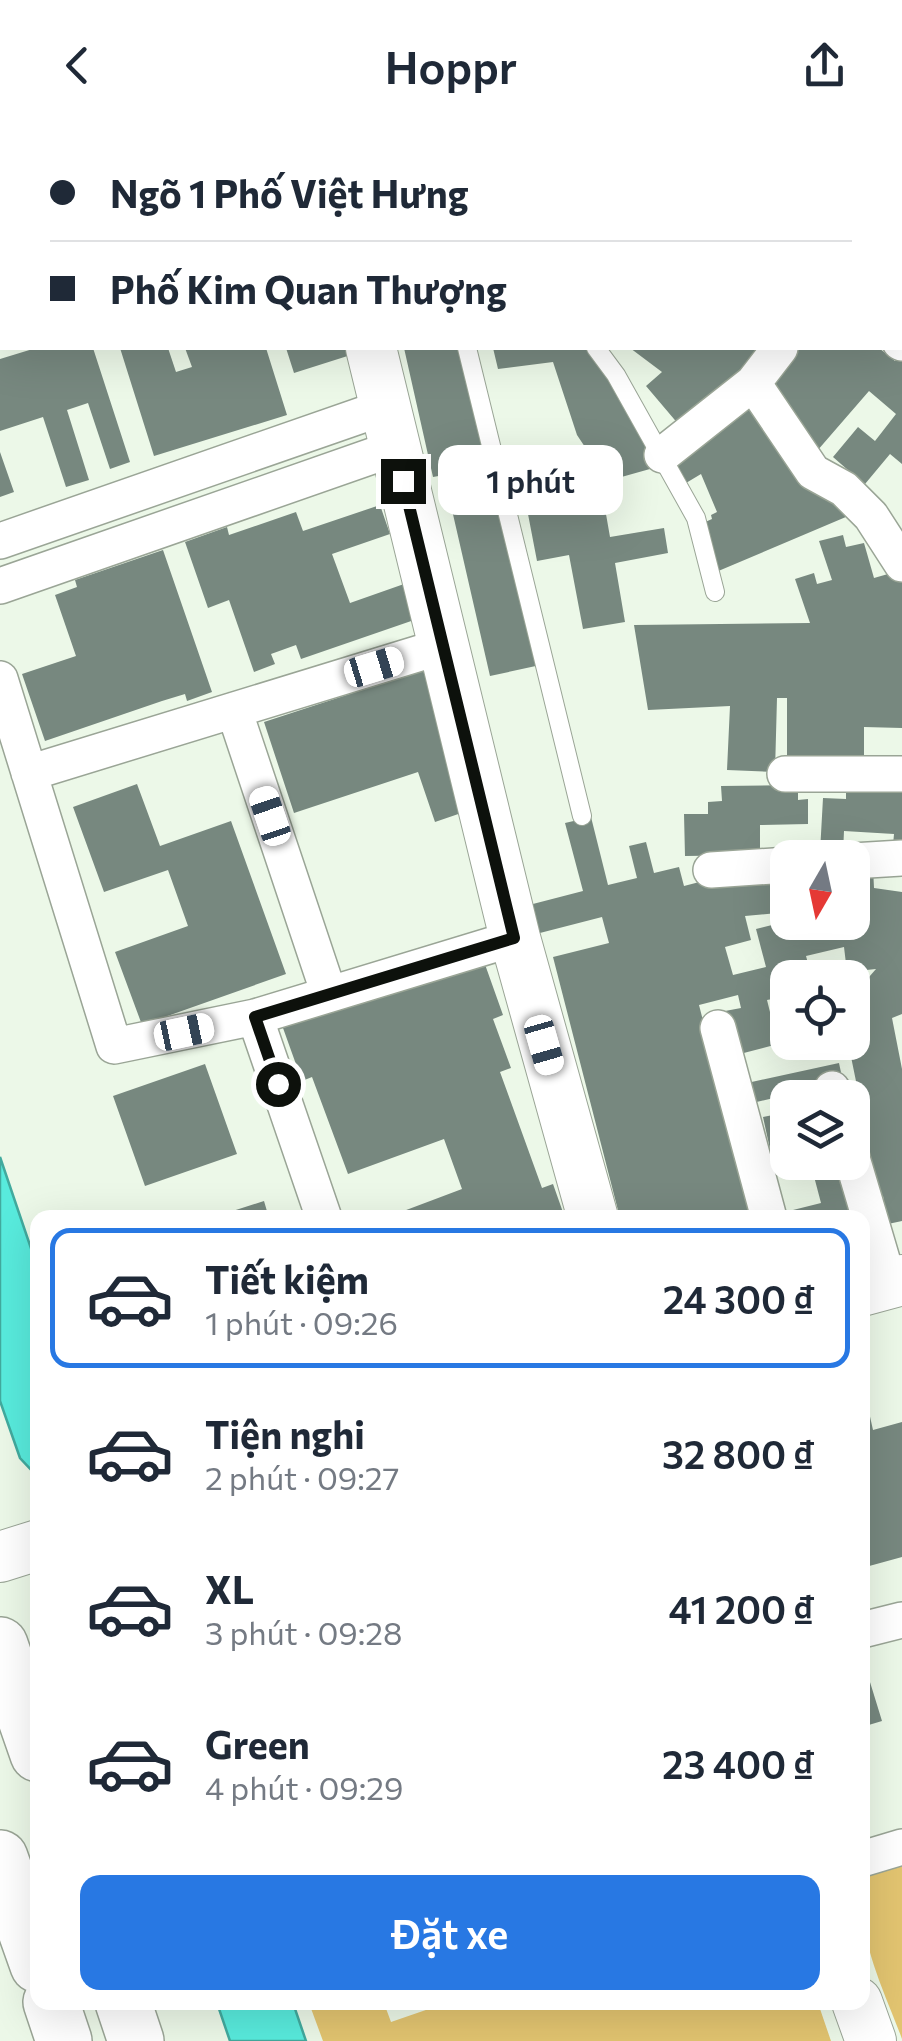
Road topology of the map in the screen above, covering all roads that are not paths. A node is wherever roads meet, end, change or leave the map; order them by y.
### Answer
1 (371, 350) edge
2 (467, 350) edge
3 (597, 350) edge
4 (778, 350) edge
5 (752, 383) junction
6 (390, 427) junction
7 (662, 455) junction
8 (0, 541) edge
9 (902, 564) edge
10 (0, 586) edge
11 (715, 592) dead end
12 (443, 646) junction
13 (0, 679) edge
14 (234, 710) junction
15 (29, 773) junction
16 (785, 774) dead end
17 (902, 774) edge
18 (582, 816) dead end
19 (902, 858) edge
20 (870, 860) edge
21 (770, 866) edge
22 (711, 870) dead end
23 (514, 938) junction
24 (330, 994) junction
25 (255, 1017) junction
26 (718, 1028) dead end
27 (858, 1180) edge
28 (321, 1210) edge
29 (590, 1210) edge
30 (766, 1210) edge
31 (866, 1210) edge
32 (870, 1227) edge
33 (885, 1285) edge
34 (30, 1548) edge
35 (0, 1557) edge
36 (902, 1620) edge
37 (870, 1628) edge
38 (0, 1645) edge
39 (30, 1731) edge
40 (902, 1847) edge
41 (870, 1857) edge
42 (0, 1858) edge
43 (30, 1942) edge
44 (53, 2010) edge
45 (126, 2010) edge
46 (860, 2010) edge
47 (64, 2041) edge
48 (136, 2041) edge
49 (870, 2041) edge

1 - 6 street
2 - 18 lane
3 - 7 lane
4 - 5 street
5 - 7 street
5 - 9 street
6 - 8 street
6 - 10 street
6 - 12 street
7 - 11 lane
12 - 14 street
12 - 23 street
13 - 15 street
14 - 15 street
14 - 24 street
15 - 25 street
16 - 17 street
19 - 20 street
21 - 22 street
23 - 24 street
23 - 29 street
24 - 25 street
25 - 28 street
26 - 30 street
27 - 31 street
32 - 33 street
34 - 35 street
36 - 37 street
38 - 39 main road
40 - 41 street
42 - 43 main road
44 - 47 main road
45 - 48 main road
46 - 49 street

